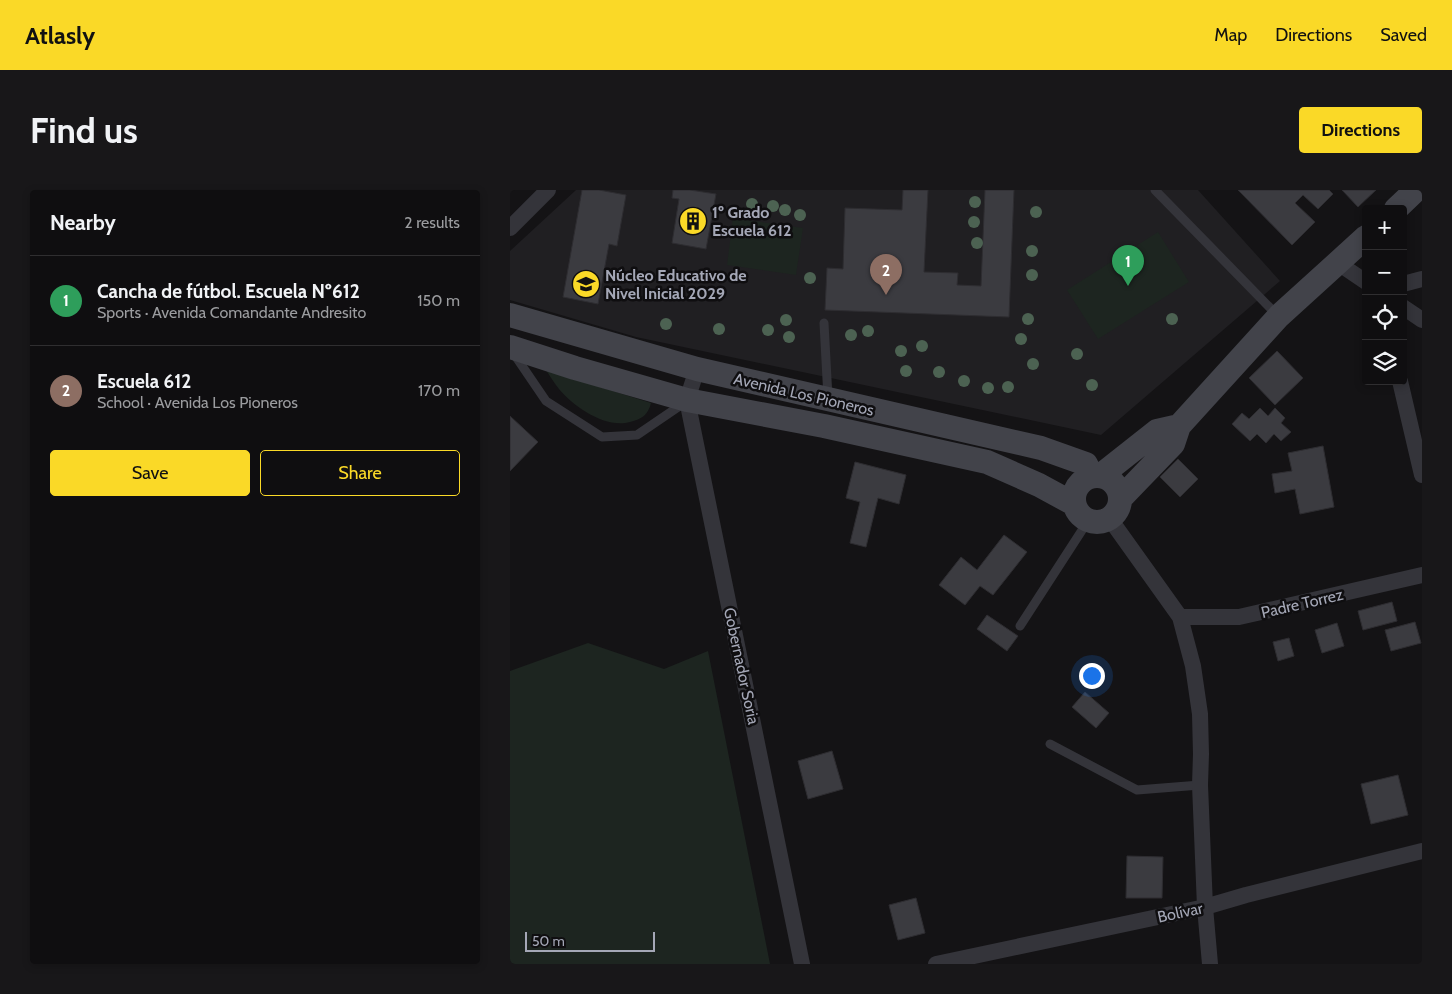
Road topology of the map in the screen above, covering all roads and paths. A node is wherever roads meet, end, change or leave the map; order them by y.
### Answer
1 (548, 190) edge
2 (1155, 190) edge
3 (1416, 190) edge
4 (1400, 205) edge
5 (510, 228) edge
6 (1362, 241) edge
7 (1338, 263) junction
8 (1362, 279) edge
9 (1422, 279) edge
10 (1407, 283) edge
11 (1407, 310) edge
12 (510, 315) edge
13 (1279, 316) junction
14 (1422, 320) edge
15 (824, 323) dead end
16 (510, 348) edge
17 (697, 369) junction
18 (1401, 385) edge
19 (828, 399) junction
20 (687, 400) junction
21 (1179, 426) junction
22 (1422, 475) edge
23 (1096, 476) junction
24 (1120, 498) junction
25 (1091, 515) junction
26 (1422, 575) edge
27 (1180, 617) junction
28 (1020, 626) dead end
29 (1050, 744) dead end
30 (1200, 785) junction
31 (1422, 851) edge
32 (1205, 907) junction
33 (802, 964) edge
34 (936, 964) edge
35 (1210, 964) edge

1 - 5 street
2 - 13 lane
3 - 4 main road
6 - 7 main road
7 - 8 street
7 - 13 main road
9 - 10 street
11 - 14 street
12 - 17 main road, Avenida Los Pioneros
13 - 21 main road
15 - 19 lane
16 - 20 main road, Avenida Los Pioneros
16 - 20 lane
17 - 19 main road, Avenida Los Pioneros
17 - 20 street, Gobernador Soria
18 - 22 street
19 - 23 main road, Avenida Los Pioneros
20 - 25 main road, Avenida Los Pioneros
20 - 33 street, Gobernador Soria
21 - 23 main road
21 - 24 main road
23 - 24 main road
23 - 25 main road
24 - 25 main road
25 - 27 street
25 - 28 lane
26 - 27 street, Padre Torrez
27 - 30 street
29 - 30 lane
30 - 32 street
31 - 32 street, Bolívar
32 - 34 street, Bolívar
32 - 35 street

